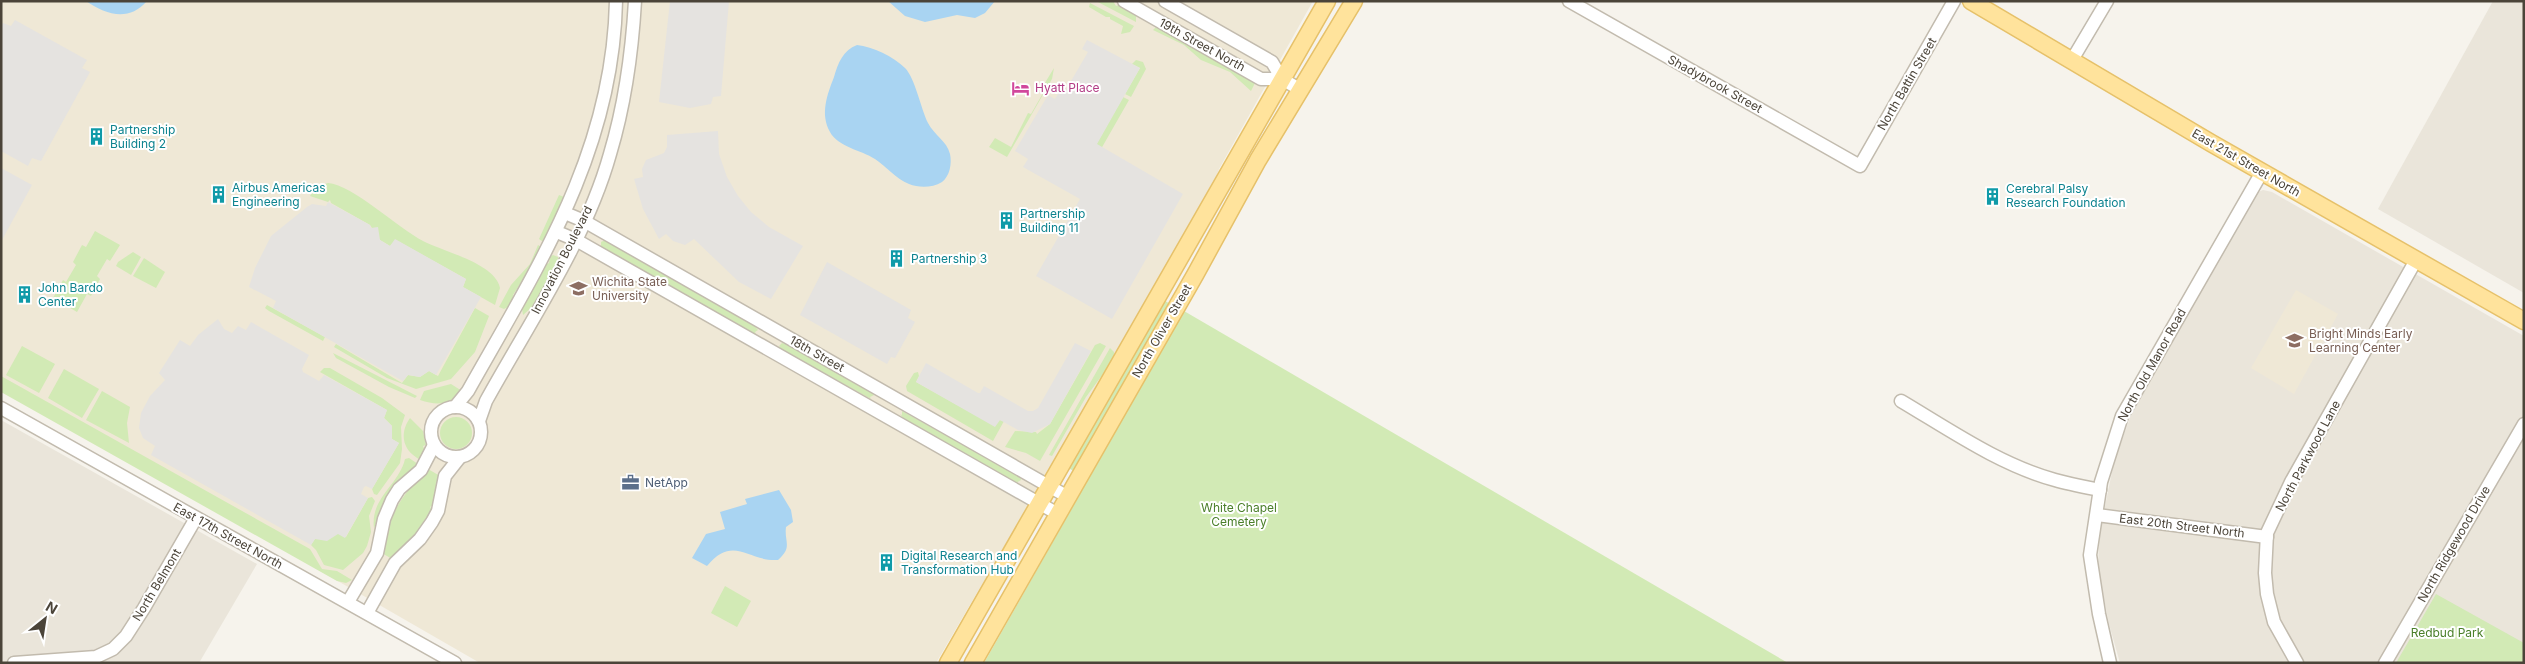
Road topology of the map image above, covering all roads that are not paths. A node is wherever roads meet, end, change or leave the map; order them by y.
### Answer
1 (616, 1) edge
2 (635, 1) edge
3 (1124, 1) edge
4 (1165, 1) edge
5 (1327, 1) edge
6 (1354, 1) edge
7 (1569, 1) edge
8 (1954, 1) edge
9 (1971, 1) edge
10 (2107, 1) edge
11 (2072, 60) junction
12 (1282, 79) junction
13 (1301, 90) junction
14 (1860, 166) joint
15 (2262, 172) junction
16 (565, 214) junction
17 (584, 221) junction
18 (557, 232) junction
19 (576, 240) junction
20 (2416, 260) junction
21 (2524, 321) edge
22 (1901, 401) dead end
23 (455, 406) junction
24 (1, 408) edge
25 (479, 421) junction
26 (2524, 424) edge
27 (434, 445) junction
28 (460, 457) junction
29 (1049, 487) junction
30 (2100, 490) junction
31 (1068, 497) junction
32 (1040, 504) junction
33 (1058, 514) junction
34 (2097, 515) junction
35 (196, 518) junction
36 (2267, 537) junction
37 (348, 602) junction
38 (367, 613) junction
39 (14, 663) edge
40 (455, 663) edge
41 (948, 663) edge
42 (973, 663) edge
43 (2110, 663) edge
44 (2297, 663) edge
45 (2385, 663) edge

1 - 16 street, Innovation Boulevard
2 - 17 street, Innovation Boulevard
3 - 12 street, 19th Street North
4 - 12 street, 19th Street North
5 - 12 main road, North Oliver Street
6 - 13 main road, North Oliver Street
7 - 14 street, Shadybrook Street
8 - 14 street, North Battin Street
9 - 11 main road, East 21st Street North
10 - 11 street
11 - 15 main road, East 21st Street North
12 - 13 street, 19th Street North
12 - 29 main road, North Oliver Street
13 - 31 main road, North Oliver Street
15 - 20 main road, East 21st Street North
15 - 30 street, North Old Manor Road
16 - 17 street, 18th Street
16 - 18 street, Innovation Boulevard
17 - 19 street, Innovation Boulevard
17 - 29 street, 18th Street
18 - 19 street, 18th Street
18 - 23 street, Innovation Boulevard
19 - 25 street, Innovation Boulevard
19 - 32 street, 18th Street
20 - 21 main road, East 21st Street North
20 - 36 street, North Parkwood Lane
22 - 30 street
23 - 25 street
23 - 27 street, Innovation Boulevard
24 - 35 street, East 17th Street North
25 - 28 street, Innovation Boulevard
26 - 45 street, North Ridgewood Drive
27 - 28 street
27 - 37 street, Innovation Boulevard
28 - 38 street, Innovation Boulevard
29 - 31 street, 18th Street
29 - 32 main road, North Oliver Street
30 - 34 street, North Old Manor Road
31 - 33 main road, North Oliver Street
32 - 33 street, 18th Street
32 - 41 main road, North Oliver Street
33 - 42 main road, North Oliver Street
34 - 36 street, East 20th Street North
34 - 43 street, North Old Manor Road
35 - 37 street, East 17th Street North
35 - 39 street, North Belmont
36 - 44 street, North Parkwood Lane
37 - 38 street, East 17th Street North
38 - 40 street, East 17th Street North

